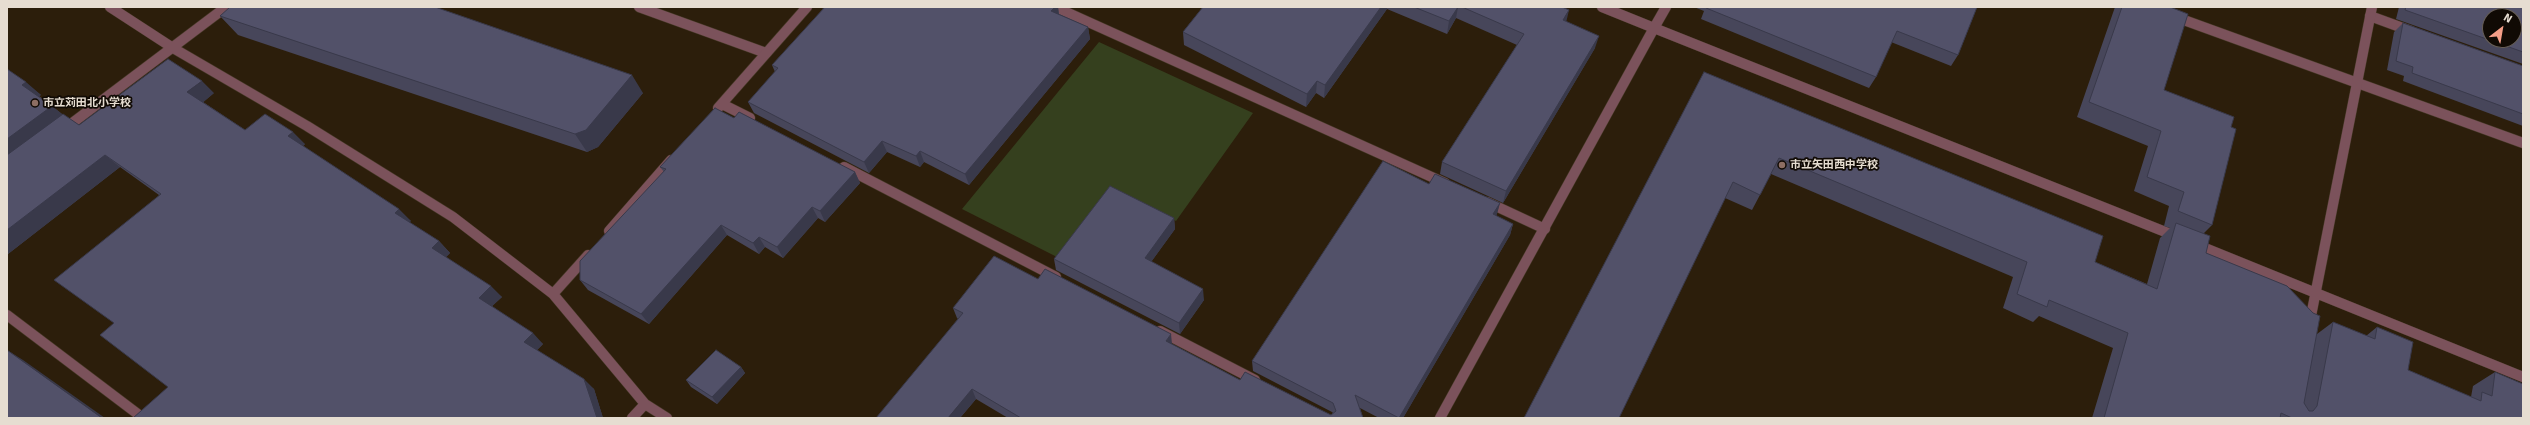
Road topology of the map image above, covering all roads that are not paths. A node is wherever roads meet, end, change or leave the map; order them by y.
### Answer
1 (110, 7) edge
2 (226, 7) edge
3 (639, 7) edge
4 (807, 7) edge
5 (1055, 7) edge
6 (1602, 7) edge
7 (1666, 7) edge
8 (2148, 7) edge
9 (2371, 12) edge
10 (1654, 28) junction
11 (2421, 35) edge
12 (173, 48) junction
13 (766, 53) junction
14 (2357, 83) junction
15 (722, 104) junction
16 (711, 116) edge
17 (757, 122) edge
18 (52, 138) edge
19 (2523, 143) edge
20 (680, 151) edge
21 (835, 162) edge
22 (1452, 186) edge
23 (1480, 199) edge
24 (1546, 229) junction
25 (1068, 283) edge
26 (2316, 292) junction
27 (553, 294) junction
28 (7, 314) edge
29 (1152, 327) edge
30 (2307, 336) edge
31 (2523, 376) edge
32 (1265, 385) edge
33 (645, 404) junction
34 (143, 418) edge
35 (632, 418) edge
36 (668, 418) edge
37 (1440, 418) edge

1 - 12 street
2 - 12 street
3 - 13 street
4 - 13 street
5 - 22 street
6 - 10 street
7 - 10 street
8 - 14 street
9 - 11 street
9 - 14 street
10 - 24 street
10 - 26 street
12 - 18 street
12 - 27 street
13 - 15 street
14 - 19 street
14 - 26 street
15 - 16 street
15 - 17 street
20 - 27 street
21 - 25 street
23 - 24 street
24 - 37 street
26 - 30 street
26 - 31 street
27 - 33 street
28 - 34 street
29 - 32 street
33 - 35 street
33 - 36 street

